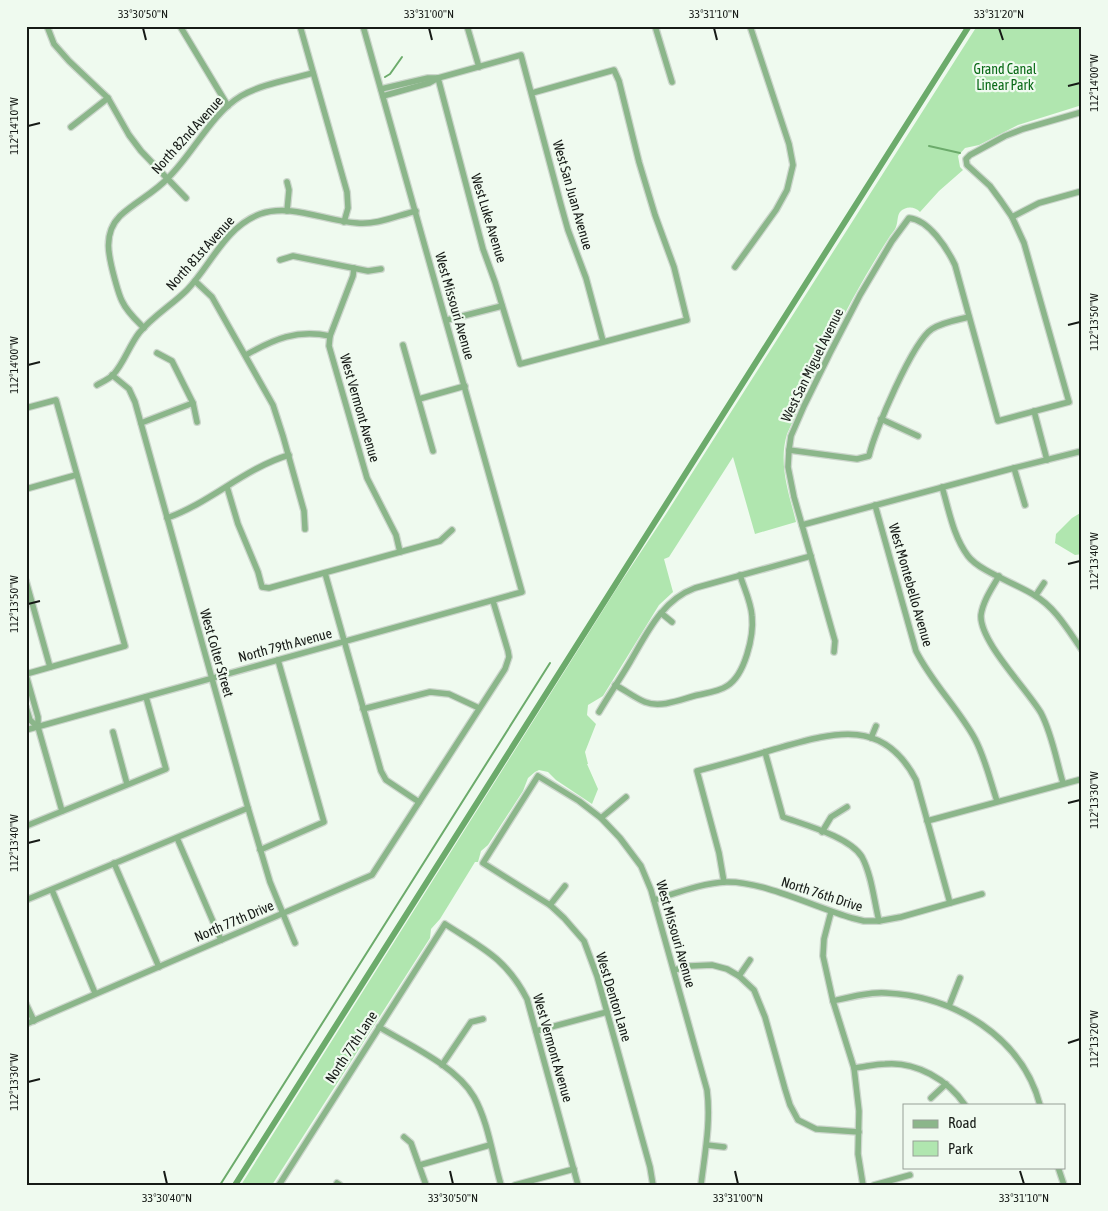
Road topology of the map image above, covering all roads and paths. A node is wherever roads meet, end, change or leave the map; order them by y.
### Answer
1 (47, 26) edge
2 (180, 26) edge
3 (300, 26) edge
4 (364, 26) edge
5 (467, 26) edge
6 (655, 26) edge
7 (750, 26) edge
8 (479, 67) junction
9 (313, 73) junction
10 (438, 78) junction
11 (672, 82) dead end
12 (382, 93) junction
13 (532, 93) junction
14 (108, 98) junction
15 (228, 106) junction
16 (1082, 112) edge
17 (71, 127) dead end
18 (168, 179) junction
19 (287, 182) dead end
20 (1082, 191) edge
21 (186, 198) dead end
22 (286, 210) junction
23 (416, 211) junction
24 (1012, 217) junction
25 (344, 222) junction
26 (280, 260) dead end
27 (735, 267) dead end
28 (354, 268) junction
29 (380, 269) dead end
30 (195, 281) junction
31 (502, 306) junction
32 (969, 317) junction
33 (447, 320) junction
34 (144, 328) junction
35 (330, 336) junction
36 (603, 342) junction
37 (403, 344) dead end
38 (157, 353) dead end
39 (246, 355) junction
40 (112, 375) junction
41 (97, 386) dead end
42 (465, 386) junction
43 (418, 399) junction
44 (193, 403) junction
45 (26, 408) edge
46 (1034, 411) junction
47 (881, 418) junction
48 (197, 422) dead end
49 (141, 423) junction
50 (918, 436) dead end
51 (789, 450) junction
52 (433, 451) dead end
53 (1082, 451) edge
54 (289, 456) junction
55 (1047, 460) junction
56 (1014, 468) junction
57 (76, 475) junction
58 (227, 486) junction
59 (942, 487) junction
60 (26, 489) edge
61 (875, 505) junction
62 (1025, 505) dead end
63 (167, 518) junction
64 (802, 524) junction
65 (305, 529) dead end
66 (452, 530) dead end
67 (400, 552) junction
68 (811, 556) junction
69 (325, 573) junction
70 (740, 575) junction
71 (999, 576) junction
72 (26, 581) edge
73 (1044, 583) dead end
74 (522, 592) joint
75 (1036, 596) junction
76 (493, 601) junction
77 (661, 613) junction
78 (672, 622) dead end
79 (345, 642) junction
80 (1082, 650) edge
81 (834, 652) dead end
82 (278, 660) junction
83 (50, 667) junction
84 (26, 674) edge
85 (211, 678) junction
86 (616, 685) junction
87 (146, 697) junction
88 (26, 707) edge
89 (479, 708) junction
90 (363, 709) junction
91 (599, 712) dead end
92 (876, 726) dead end
93 (38, 727) junction
94 (26, 730) edge
95 (113, 732) dead end
96 (871, 738) junction
97 (765, 752) junction
98 (1082, 779) edge
99 (1063, 783) junction
100 (128, 784) junction
101 (626, 797) dead end
102 (997, 801) junction
103 (419, 802) junction
104 (847, 807) dead end
105 (248, 808) junction
106 (62, 811) junction
107 (601, 818) junction
108 (927, 820) junction
109 (26, 826) edge
110 (822, 832) junction
111 (177, 838) junction
112 (260, 850) junction
113 (114, 863) junction
114 (483, 863) joint
115 (724, 882) junction
116 (565, 886) dead end
117 (52, 890) junction
118 (982, 894) dead end
119 (26, 900) edge
120 (654, 900) junction
121 (950, 903) junction
122 (550, 905) junction
123 (831, 912) junction
124 (282, 914) junction
125 (879, 921) junction
126 (444, 924) joint
127 (221, 940) junction
128 (294, 943) dead end
129 (750, 960) dead end
130 (159, 967) junction
131 (674, 970) junction
132 (739, 976) junction
133 (960, 978) dead end
134 (96, 994) junction
135 (833, 1000) junction
136 (26, 1004) edge
137 (949, 1006) junction
138 (607, 1012) junction
139 (483, 1019) dead end
140 (34, 1021) junction
141 (26, 1024) edge
142 (379, 1027) junction
143 (536, 1031) junction
144 (442, 1065) junction
145 (854, 1068) junction
146 (946, 1084) junction
147 (931, 1098) dead end
148 (964, 1104) edge
149 (1040, 1104) edge
150 (805, 1124) junction
151 (800, 1132) dead end
152 (859, 1132) junction
153 (404, 1137) dead end
154 (707, 1145) junction
155 (490, 1146) junction
156 (724, 1147) dead end
157 (420, 1165) junction
158 (1058, 1168) edge
159 (574, 1169) junction
160 (910, 1175) dead end
161 (279, 1185) edge
162 (426, 1185) edge
163 (500, 1185) edge
164 (515, 1185) edge
165 (578, 1185) edge
166 (653, 1185) edge
167 (701, 1185) edge
168 (863, 1185) edge
169 (874, 1185) edge
170 (1064, 1185) edge

1 - 14 street
2 - 15 street
3 - 9 street
4 - 12 street, West Missouri Avenue
5 - 8 street
6 - 11 street
7 - 27 street
8 - 10 street
8 - 13 street, West San Juan Avenue
9 - 15 street, North 82nd Avenue
9 - 25 street
10 - 12 street
10 - 31 street, West Luke Avenue
12 - 23 street, West Missouri Avenue
13 - 36 street, West San Juan Avenue
13 - 36 street
14 - 17 street
14 - 18 street
15 - 18 street, North 82nd Avenue
16 - 24 street
18 - 21 street
18 - 34 street, North 82nd Avenue
19 - 22 street
20 - 24 street
22 - 25 street, North 81st Avenue
22 - 30 street, North 81st Avenue
23 - 25 street, North 81st Avenue
23 - 33 street, West Missouri Avenue
24 - 46 street
26 - 28 street
28 - 29 street
28 - 35 street, West Vermont Avenue
30 - 34 street, North 81st Avenue
30 - 39 street
31 - 33 street
31 - 36 street, West Luke Avenue
32 - 46 street
32 - 47 street
32 - 51 street, West San Miguel Avenue
33 - 42 street, West Missouri Avenue
34 - 40 street, North 81st Avenue
35 - 39 street
35 - 67 street, West Vermont Avenue
37 - 43 street
38 - 44 street
39 - 54 street
40 - 41 street, North 81st Avenue
40 - 49 street, West Colter Street
42 - 43 street
42 - 74 street, West Missouri Avenue
43 - 52 street
44 - 48 street
44 - 49 street
45 - 57 street
46 - 55 street
47 - 50 street
47 - 51 street
49 - 63 street, West Colter Street
51 - 64 street, West San Miguel Avenue
53 - 55 street
54 - 58 street
54 - 65 street
55 - 56 street
56 - 59 street
56 - 62 street
57 - 60 street
57 - 83 street
58 - 63 street
58 - 69 street
59 - 61 street
59 - 71 street
61 - 64 street
61 - 102 street, West Montebello Avenue
63 - 85 street, West Colter Street
64 - 68 street, West San Miguel Avenue
66 - 67 street
67 - 69 street
68 - 70 street
68 - 81 street, West San Miguel Avenue
69 - 79 street
70 - 77 street
70 - 86 street
71 - 75 street
71 - 99 street
72 - 83 street
73 - 75 street
74 - 76 street, North 79th Avenue
75 - 80 street
76 - 79 street, North 79th Avenue
76 - 89 street
77 - 78 street
77 - 86 street
79 - 82 street, North 79th Avenue
79 - 90 street
82 - 85 street, North 79th Avenue
82 - 112 street
83 - 84 street
84 - 93 street
85 - 87 street, North 79th Avenue
85 - 105 street, West Colter Street
86 - 91 street
87 - 93 street, North 79th Avenue
87 - 100 street
88 - 93 street
89 - 90 street
89 - 103 street
90 - 103 street
92 - 96 street
93 - 94 street, North 79th Avenue
93 - 106 street
95 - 100 street
96 - 97 street
96 - 108 street
97 - 110 street
97 - 115 street
98 - 99 street
99 - 102 street
100 - 106 street
101 - 107 street
102 - 108 street
103 - 124 street, North 77th Drive
104 - 110 street
105 - 111 street
105 - 112 street, West Colter Street
106 - 109 street
107 - 114 street, West Missouri Avenue
107 - 120 street, West Missouri Avenue
108 - 121 street
110 - 125 street
111 - 113 street
111 - 127 street
112 - 124 street, West Colter Street
113 - 117 street
113 - 130 street
114 - 122 street, West Denton Lane
115 - 120 street, North 76th Drive
115 - 123 street, North 76th Drive
116 - 122 street
117 - 119 street
117 - 134 street
118 - 121 street, North 76th Drive
120 - 131 street, West Missouri Avenue
121 - 125 street, North 76th Drive
122 - 138 street, West Denton Lane
123 - 125 street, North 76th Drive
123 - 135 street
124 - 127 street, North 77th Drive
124 - 128 street, West Colter Street
126 - 142 street, North 77th Lane
126 - 143 street, West Vermont Avenue
127 - 130 street, North 77th Drive
129 - 132 street
130 - 134 street, North 77th Drive
131 - 132 street
131 - 154 street, West Missouri Avenue
132 - 150 street
133 - 137 street
134 - 140 street, North 77th Drive
135 - 137 street
135 - 145 street
136 - 140 street
137 - 149 street
138 - 143 street
138 - 166 street, West Denton Lane
139 - 144 street
140 - 141 street, North 77th Drive
142 - 144 street
142 - 161 street, North 77th Lane
143 - 159 street, West Vermont Avenue
144 - 155 street
145 - 146 street
145 - 152 street
146 - 147 street
146 - 148 street
150 - 151 street
150 - 152 street
152 - 168 street
153 - 157 street
154 - 156 street
154 - 167 street, West Missouri Avenue
155 - 157 street
155 - 163 street
157 - 162 street
158 - 170 street
159 - 164 street
159 - 165 street, West Vermont Avenue
160 - 169 street

